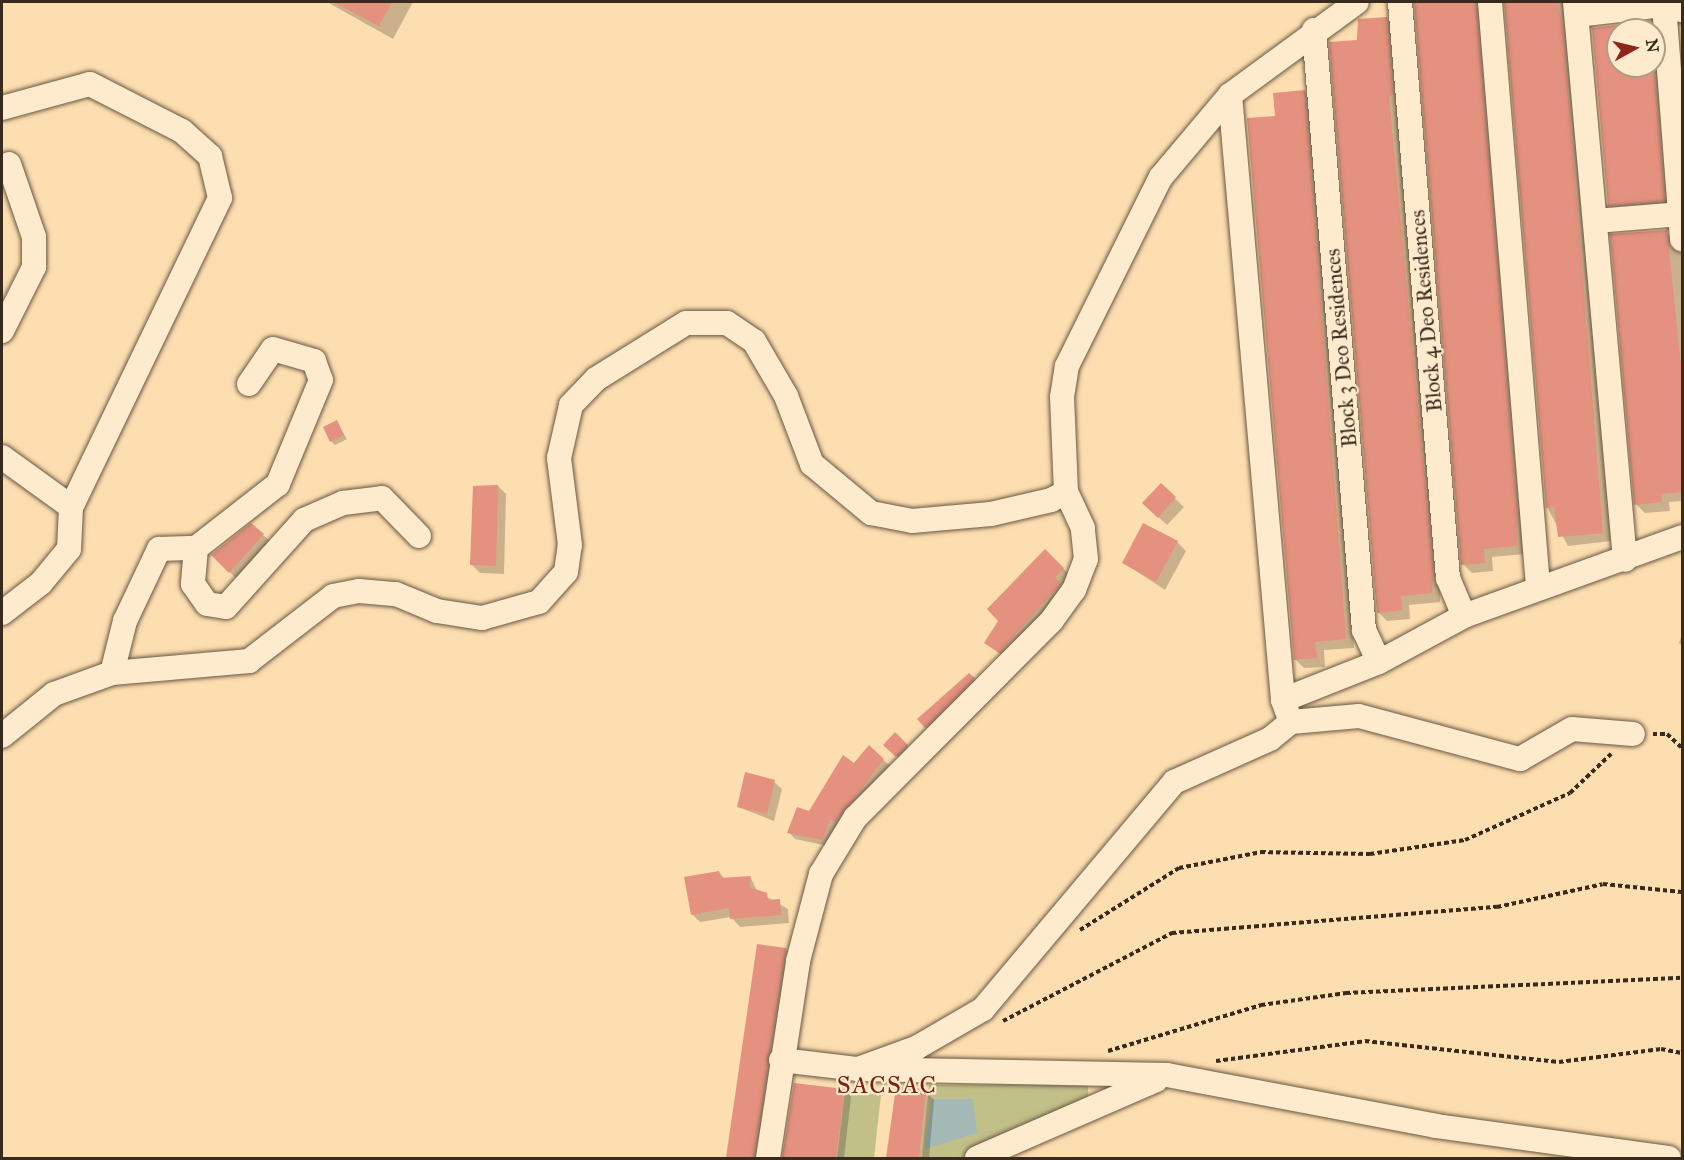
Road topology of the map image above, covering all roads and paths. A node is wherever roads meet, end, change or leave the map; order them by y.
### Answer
1 (1357, 2) edge
2 (1400, 2) edge
3 (1490, 2) edge
4 (1673, 7) edge
5 (1576, 8) edge
6 (1314, 30) junction
7 (1230, 95) junction
8 (2, 108) edge
9 (9, 164) dead end
10 (1682, 214) edge
11 (1595, 221) junction
12 (1683, 238) edge
13 (2, 331) edge
14 (249, 384) dead end
15 (2, 457) edge
16 (1066, 492) junction
17 (71, 507) junction
18 (419, 536) dead end
19 (1683, 537) edge
20 (196, 548) junction
21 (1625, 560) junction
22 (1538, 586) junction
23 (2, 613) edge
24 (1464, 616) junction
25 (1379, 662) junction
26 (112, 673) junction
27 (1287, 711) junction
28 (1633, 734) junction
29 (2, 736) edge
30 (1683, 748) edge
31 (1683, 892) edge
32 (1075, 932) dead end
33 (1683, 978) edge
34 (991, 1028) dead end
35 (1683, 1053) edge
36 (1098, 1054) dead end
37 (781, 1060) junction
38 (1210, 1061) dead end
39 (858, 1069) junction
40 (1167, 1075) junction
41 (768, 1158) edge
42 (977, 1158) edge
43 (1668, 1158) edge

1 - 6 street
2 - 24 street, Block 4 Deo Residences
3 - 22 street
4 - 5 street
4 - 10 street
5 - 11 street
6 - 7 street
6 - 25 street, Block 3 Deo Residences
7 - 16 street
7 - 27 street
8 - 17 street
9 - 13 street
10 - 11 street
10 - 12 street
11 - 21 street
14 - 20 street
15 - 17 street
16 - 26 street
16 - 37 street
17 - 23 street
18 - 20 street
19 - 21 street
20 - 26 street
21 - 22 street
22 - 24 street
24 - 25 street
25 - 27 street
26 - 29 street
27 - 28 street
27 - 39 street
28 - 30 path
28 - 32 path
31 - 34 path
33 - 36 path
35 - 38 path
37 - 39 street
37 - 41 street
39 - 40 street
40 - 42 street
40 - 43 street

